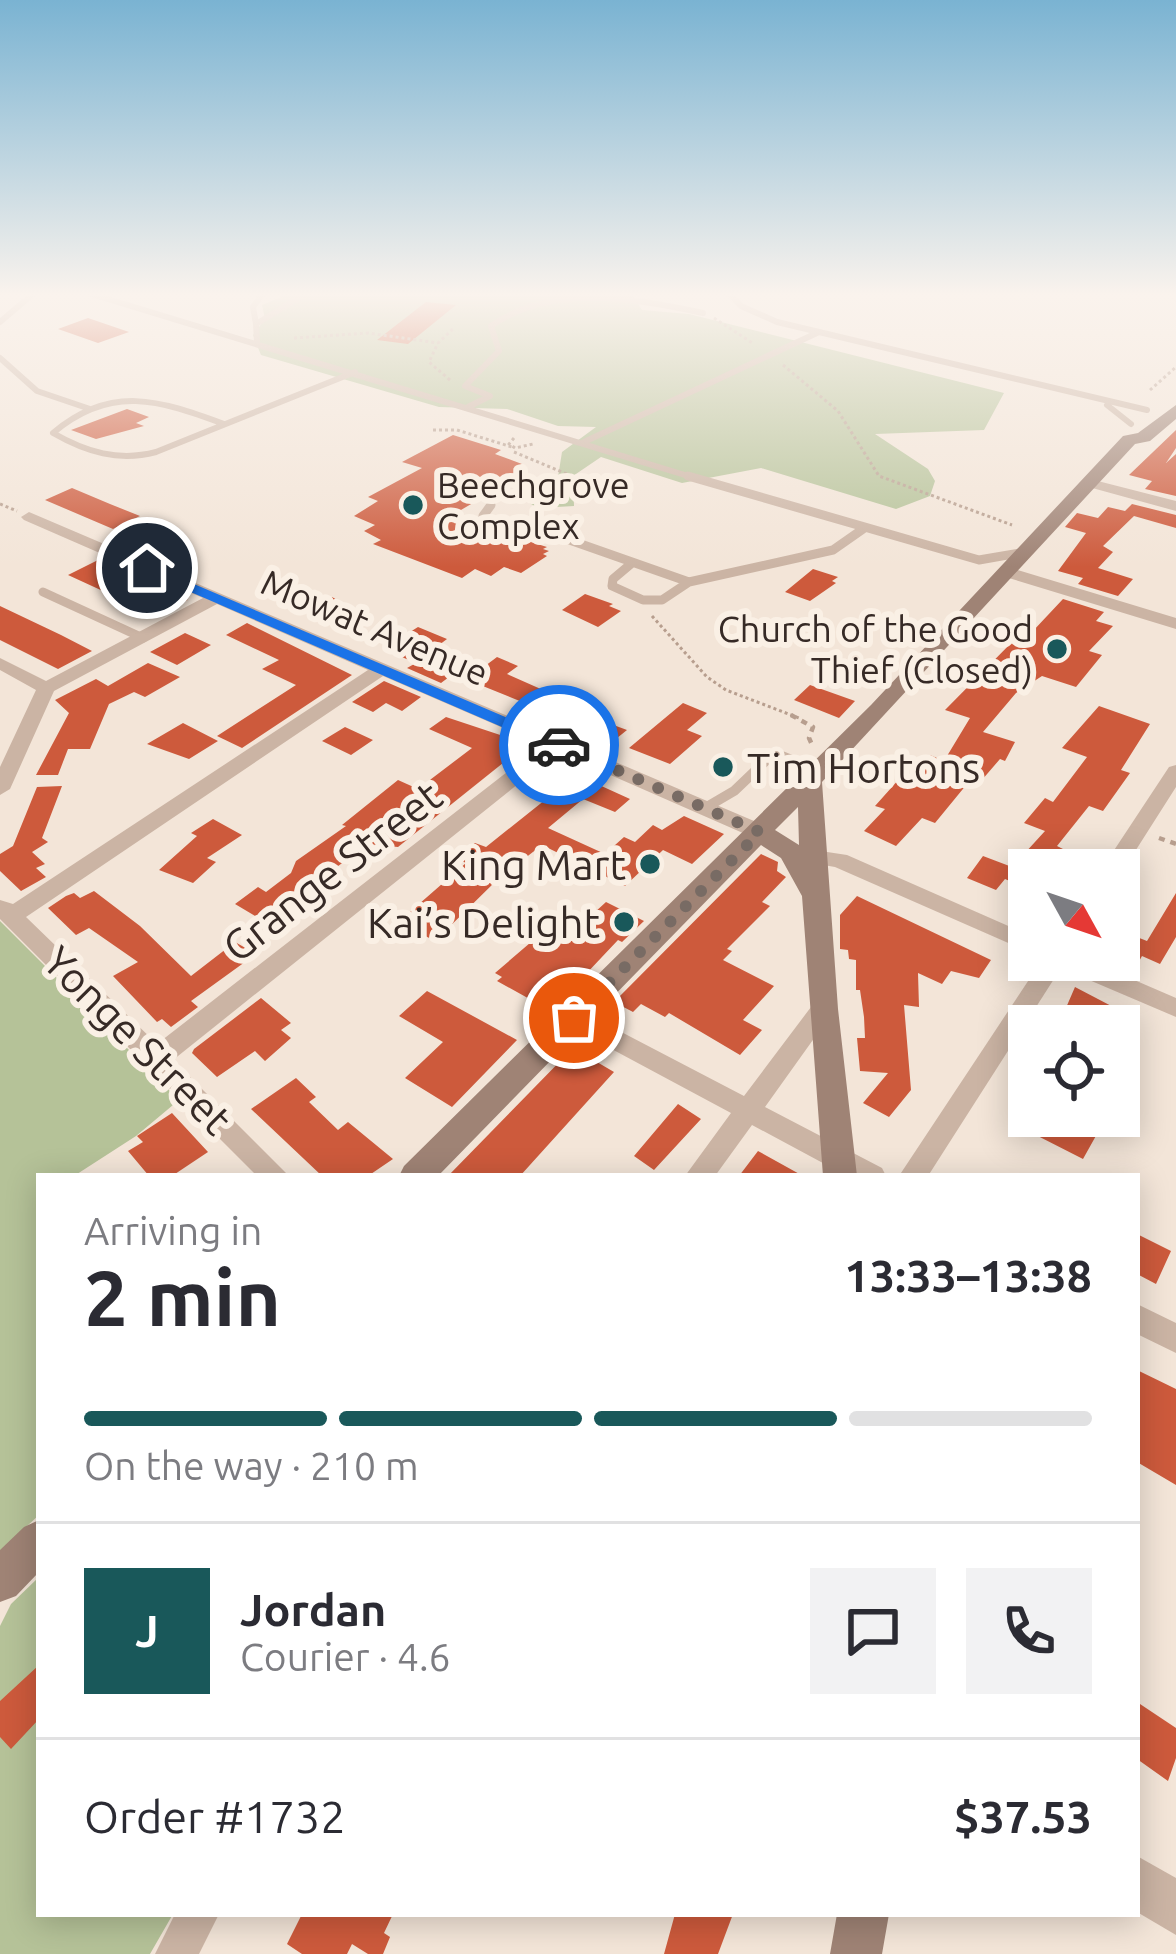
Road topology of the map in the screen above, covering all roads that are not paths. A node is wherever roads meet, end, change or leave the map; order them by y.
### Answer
1 (28, 384) edge
2 (324, 384) edge
3 (394, 384) edge
4 (467, 384) edge
5 (714, 384) edge
6 (1037, 384) edge
7 (1172, 388) dead end
8 (1095, 398) junction
9 (467, 407) junction
10 (90, 409) junction
11 (1147, 410) junction
12 (1174, 414) edge
13 (224, 424) junction
14 (1130, 432) junction
15 (583, 442) junction
16 (1090, 483) junction
17 (491, 505) dead end
18 (1176, 506) edge
19 (29, 517) dead end
20 (863, 529) junction
21 (1026, 552) junction
22 (979, 560) junction
23 (632, 563) junction
24 (1002, 578) junction
25 (689, 582) junction
26 (43, 592) dead end
27 (216, 598) junction
28 (1176, 624) edge
29 (143, 638) junction
30 (0, 663) edge
31 (382, 669) junction
32 (46, 688) junction
33 (556, 744) junction
34 (814, 768) junction
35 (1176, 771) edge
36 (0, 789) edge
37 (705, 808) junction
38 (760, 832) junction
39 (1126, 849) edge
40 (814, 857) junction
41 (817, 899) junction
42 (6, 910) edge
43 (1008, 935) edge
44 (1040, 981) edge
45 (1115, 981) edge
46 (1176, 1007) edge
47 (823, 1009) junction
48 (574, 1018) junction
49 (158, 1058) junction
50 (748, 1114) junction
51 (839, 1168) edge
52 (272, 1173) edge
53 (419, 1173) edge
54 (702, 1173) edge
55 (915, 1173) edge
56 (1140, 1320) edge
57 (1176, 1339) edge
58 (36, 1545) edge
59 (0, 1580) edge
60 (1140, 1883) edge
61 (1176, 1909) edge
62 (196, 1917) edge
63 (862, 1917) edge
64 (176, 1954) edge
65 (856, 1954) edge

1 - 10 lane
2 - 13 lane
3 - 9 lane
4 - 9 lane
5 - 15 lane
6 - 8 lane
7 - 11 main road
8 - 11 lane
8 - 14 lane
9 - 15 lane
10 - 13 lane
10 - 13 lane
11 - 12 main road
11 - 14 main road
12 - 14 main road
14 - 16 main road
15 - 20 lane
16 - 18 street
16 - 21 main road
17 - 23 lane
19 - 27 street, Mowat Avenue
20 - 22 lane
20 - 25 lane
21 - 22 lane
21 - 24 main road
22 - 24 lane
23 - 25 lane
23 - 25 lane
24 - 28 street
24 - 34 main road
26 - 29 lane
27 - 29 street
27 - 31 street, Mowat Avenue
29 - 32 street
30 - 32 street
31 - 33 street, Mowat Avenue
31 - 42 street
32 - 36 street
33 - 37 street, Mowat Avenue
33 - 49 street, Grange Street
34 - 37 lane
34 - 38 main road
34 - 40 main road
35 - 39 street
37 - 38 street, Mowat Avenue
38 - 41 main road
38 - 48 main road
40 - 41 main road
40 - 43 street
41 - 47 main road
42 - 49 street, Yonge Street
44 - 55 street
45 - 46 street
47 - 50 street
47 - 51 main road
48 - 50 street
48 - 53 main road
49 - 52 street, Yonge Street
50 - 51 street
50 - 54 street
56 - 57 street
58 - 59 main road
60 - 61 street
62 - 64 street
63 - 65 main road

